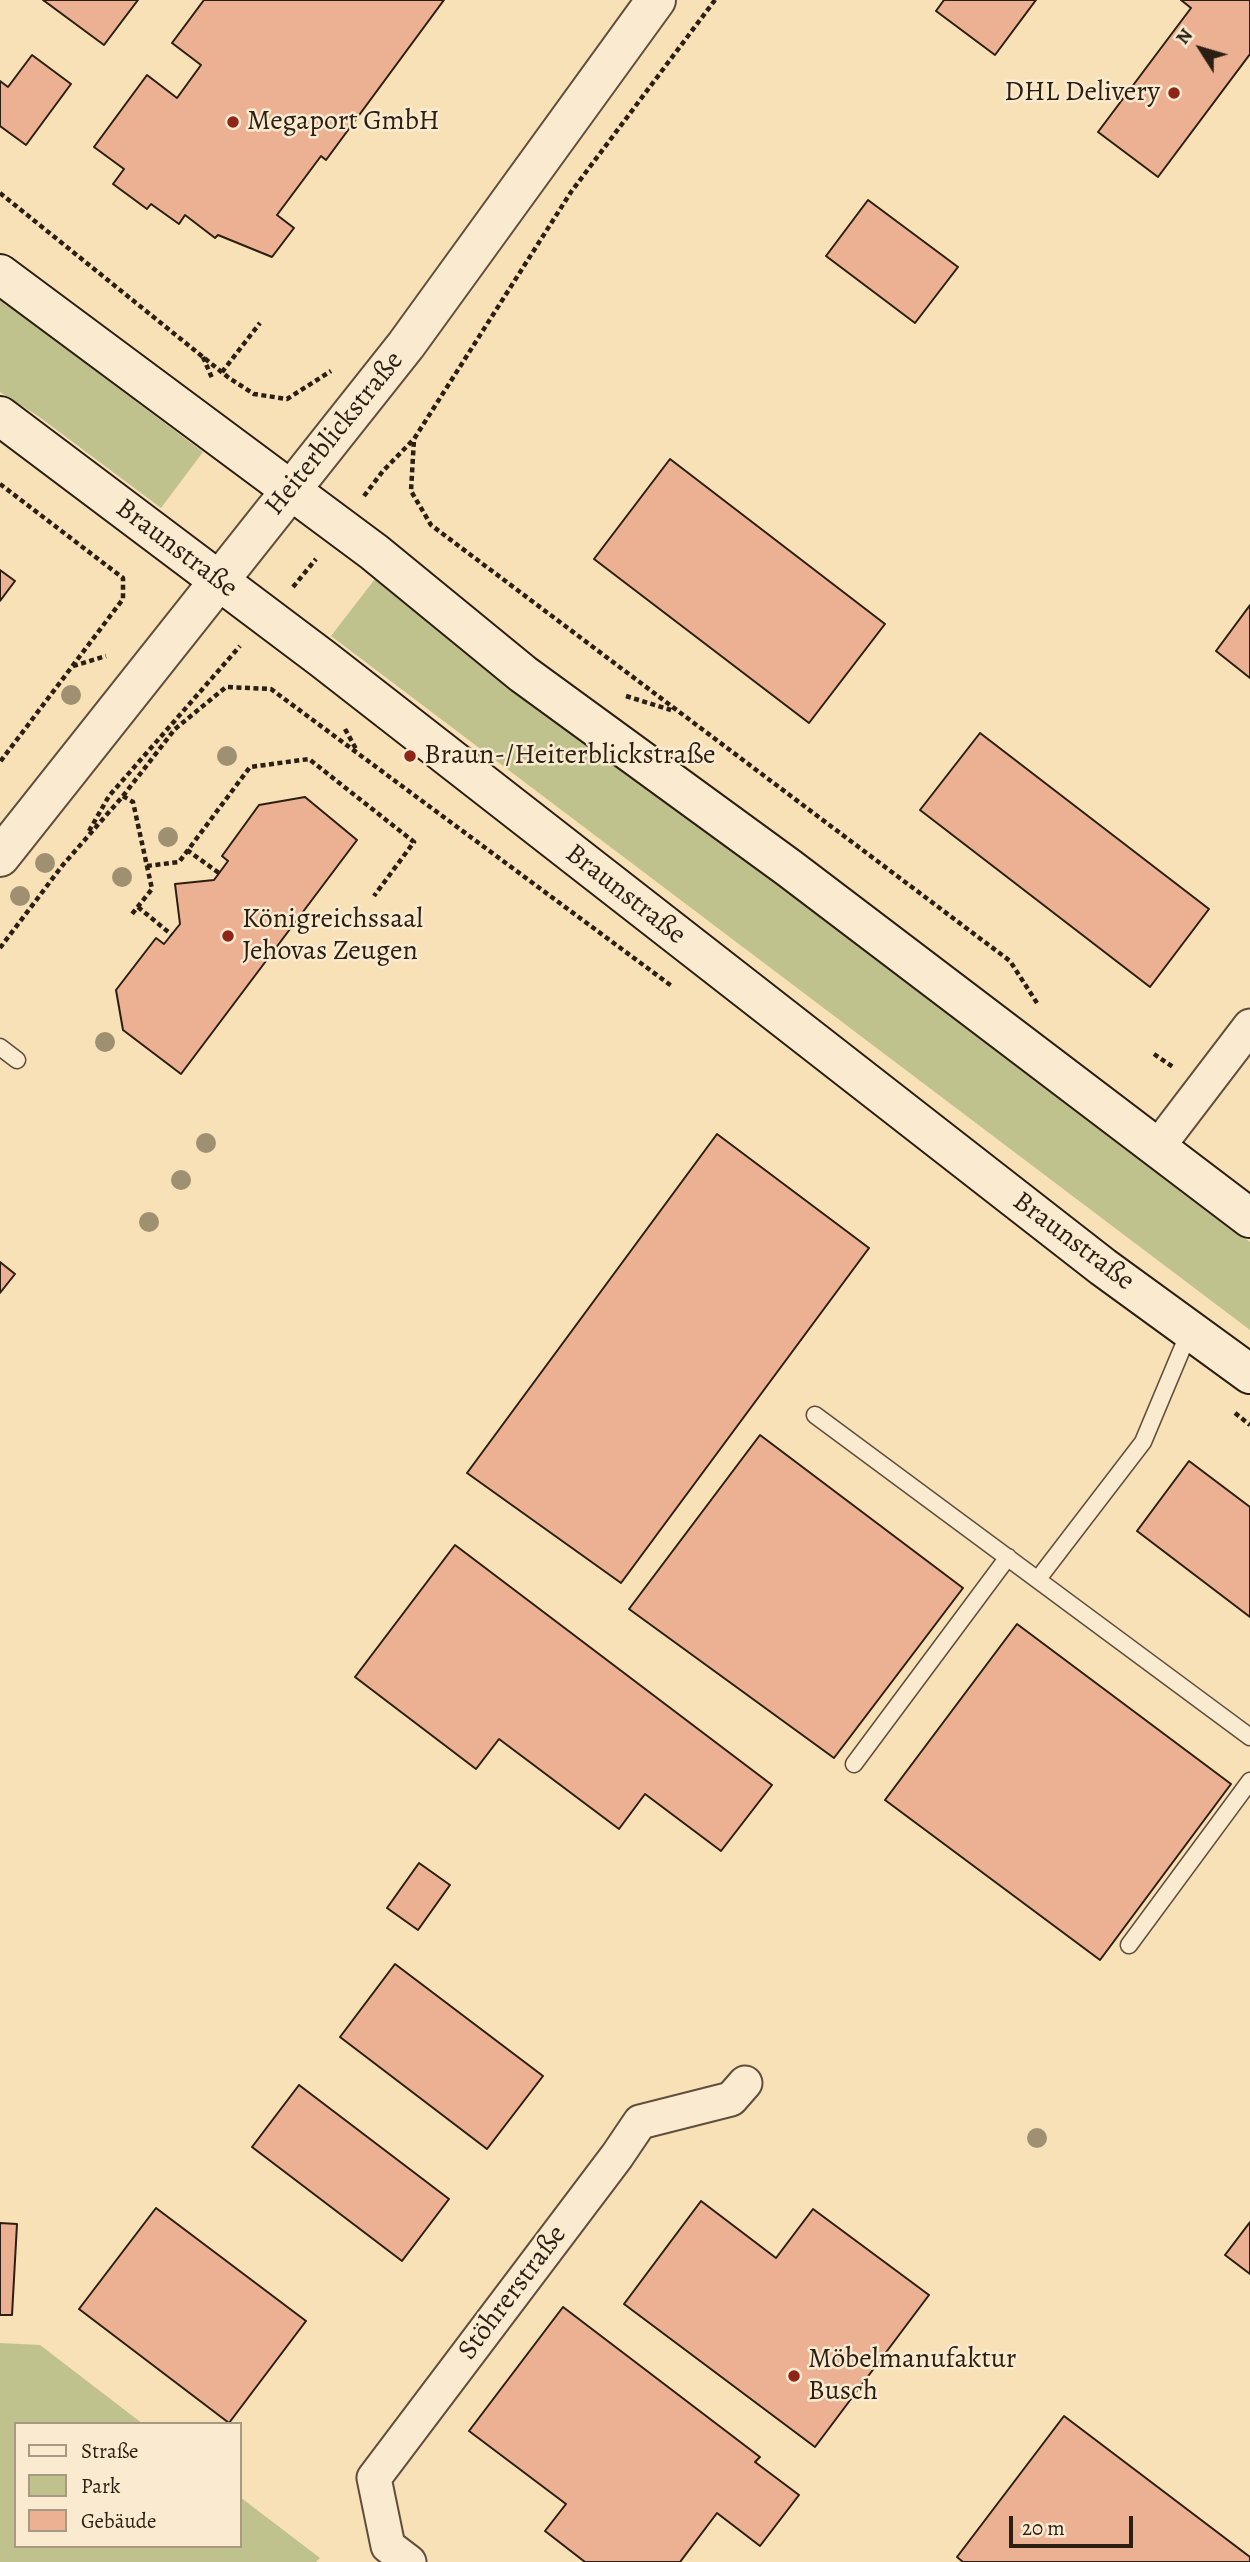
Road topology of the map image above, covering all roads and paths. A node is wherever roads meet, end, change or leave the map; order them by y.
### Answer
1 (656, 0) edge
2 (715, 0) edge
3 (0, 192) edge
4 (0, 274) edge
5 (260, 323) dead end
6 (222, 372) junction
7 (287, 399) dead end
8 (0, 416) edge
9 (0, 484) edge
10 (291, 490) junction
11 (218, 581) junction
12 (0, 762) edge
13 (123, 796) junction
14 (187, 850) junction
15 (0, 857) edge
16 (147, 866) junction
17 (219, 873) dead end
18 (374, 896) dead end
19 (138, 907) junction
20 (132, 914) dead end
21 (172, 935) dead end
22 (0, 947) edge
23 (1010, 961) dead end
24 (677, 990) dead end
25 (1250, 1026) edge
26 (0, 1047) edge
27 (17, 1060) dead end
28 (1157, 1148) junction
29 (1250, 1219) edge
30 (1190, 1330) junction
31 (1250, 1374) edge
32 (1229, 1409) dead end
33 (815, 1415) dead end
34 (1250, 1425) edge
35 (1008, 1557) junction
36 (1038, 1579) junction
37 (1250, 1737) edge
38 (854, 1764) dead end
39 (1250, 1781) edge
40 (1129, 1945) dead end
41 (745, 2083) dead end
42 (409, 2562) edge

1 - 10 main road, Heiterblickstraße
2 - 23 path
3 - 6 path
4 - 10 main road
5 - 6 path
6 - 7 path
8 - 11 main road, Braunstraße
9 - 12 path
10 - 11 main road, Heiterblickstraße
10 - 28 main road
11 - 15 main road, Heiterblickstraße
11 - 30 main road, Braunstraße
13 - 16 path
13 - 22 path
13 - 24 path
14 - 16 path
14 - 17 path
14 - 18 path
16 - 19 path
19 - 20 path
19 - 21 path
25 - 28 street
26 - 27 lane
28 - 29 main road
30 - 31 main road, Braunstraße
30 - 36 lane
32 - 34 path
33 - 35 lane
35 - 36 lane
35 - 38 lane
36 - 37 lane
39 - 40 lane
41 - 42 street, Stöhrerstraße

